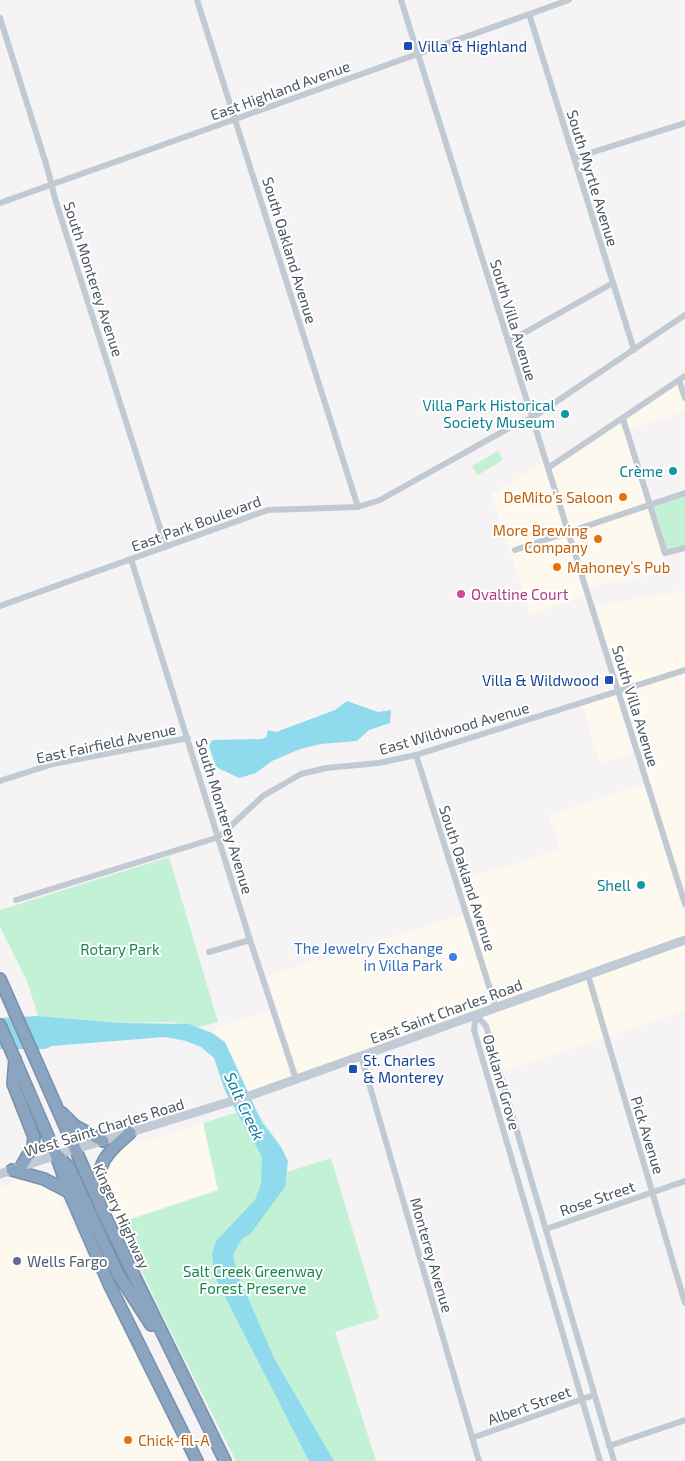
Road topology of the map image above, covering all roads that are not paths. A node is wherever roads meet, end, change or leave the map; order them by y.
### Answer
1 (197, 0) edge
2 (401, 0) edge
3 (569, 0) edge
4 (529, 14) junction
5 (0, 18) edge
6 (418, 54) junction
7 (236, 119) junction
8 (685, 123) edge
9 (574, 158) junction
10 (51, 184) junction
11 (0, 203) edge
12 (613, 283) junction
13 (685, 315) edge
14 (508, 342) junction
15 (634, 350) junction
16 (682, 378) edge
17 (685, 398) edge
18 (532, 418) junction
19 (623, 419) junction
20 (548, 468) junction
21 (685, 493) edge
22 (650, 504) junction
23 (358, 507) junction
24 (568, 531) junction
25 (166, 547) junction
26 (685, 548) edge
27 (514, 550) dead end
28 (132, 559) junction
29 (0, 606) edge
30 (685, 670) edge
31 (618, 691) junction
32 (188, 738) junction
33 (416, 755) junction
34 (0, 781) edge
35 (219, 837) junction
36 (16, 900) dead end
37 (685, 904) edge
38 (250, 940) junction
39 (685, 940) edge
40 (209, 952) dead end
41 (588, 975) junction
42 (0, 979) edge
43 (496, 1008) junction
44 (476, 1015) junction
45 (0, 1026) edge
46 (13, 1056) junction
47 (361, 1056) junction
48 (296, 1079) junction
49 (55, 1104) junction
50 (216, 1107) joint
51 (130, 1133) junction
52 (103, 1141) junction
53 (74, 1150) junction
54 (56, 1154) junction
55 (17, 1168) junction
56 (0, 1174) edge
57 (685, 1181) edge
58 (69, 1192) junction
59 (652, 1192) junction
60 (100, 1206) junction
61 (546, 1229) junction
62 (685, 1303) edge
63 (166, 1344) junction
64 (594, 1395) junction
65 (581, 1399) junction
66 (685, 1420) edge
67 (472, 1438) junction
68 (609, 1446) junction
69 (197, 1461) edge
70 (225, 1461) edge
71 (479, 1461) edge
72 (600, 1461) edge
73 (614, 1461) edge

1 - 7 street, South Oakland Avenue
2 - 6 street, South Villa Avenue
3 - 4 street, East Highland Avenue
4 - 6 street, East Highland Avenue
4 - 9 street, South Myrtle Avenue
5 - 10 street, South Monterey Avenue
6 - 7 street, East Highland Avenue
6 - 14 street, South Villa Avenue
7 - 10 street, East Highland Avenue
7 - 23 street, South Oakland Avenue
8 - 9 street
9 - 12 street, South Myrtle Avenue
10 - 11 street, East Highland Avenue
10 - 25 street, South Monterey Avenue
12 - 14 street
12 - 15 street, South Myrtle Avenue
13 - 15 street, East Park Boulevard
14 - 18 street, South Villa Avenue
15 - 18 street, East Park Boulevard
16 - 17 street
16 - 19 street
18 - 20 street, South Villa Avenue
18 - 23 street, East Park Boulevard
19 - 20 street
19 - 22 street
20 - 24 street, South Villa Avenue
21 - 22 street
22 - 24 street
22 - 26 street
23 - 25 street, East Park Boulevard
24 - 27 street
24 - 31 street, South Villa Avenue
25 - 28 street, East Park Boulevard
28 - 29 street, East Park Boulevard
28 - 32 street, South Monterey Avenue
30 - 31 street, East Wildwood Avenue
31 - 33 street, East Wildwood Avenue
31 - 37 street, South Villa Avenue
32 - 34 street, East Fairfield Avenue
32 - 35 street, South Monterey Avenue
33 - 35 street, East Wildwood Avenue
33 - 43 street, South Oakland Avenue
35 - 36 street, East Wildwood Avenue
35 - 38 street, South Monterey Avenue
38 - 40 street
38 - 48 street, South Monterey Avenue
39 - 41 main road, East Saint Charles Road
41 - 43 main road, East Saint Charles Road
41 - 59 street, Pick Avenue
42 - 49 highway, Kingery Highway
43 - 44 main road, East Saint Charles Road
44 - 47 main road, East Saint Charles Road
44 - 61 street, Oakland Grove
44 - 65 street, Oakland Grove
45 - 46 highway
46 - 54 highway
46 - 55 highway
47 - 48 main road, East Saint Charles Road
47 - 67 street, Monterey Avenue
48 - 50 main road, East Saint Charles Road
49 - 52 highway
49 - 53 highway, Kingery Highway
50 - 51 main road, West Saint Charles Road
51 - 52 main road, West Saint Charles Road
51 - 60 highway
52 - 53 main road, West Saint Charles Road
53 - 54 main road, West Saint Charles Road
53 - 60 highway, Kingery Highway
54 - 55 main road, West Saint Charles Road
54 - 58 highway
54 - 63 highway
55 - 56 main road, West Saint Charles Road
55 - 58 highway
57 - 59 street, Rose Street
58 - 69 highway
59 - 61 street, Rose Street
59 - 62 street, Pick Avenue
60 - 63 highway, Kingery Highway
61 - 64 street, Oakland Grove
63 - 70 highway, Kingery Highway
64 - 65 street, Albert Street
64 - 68 street, Oakland Grove
65 - 67 street, Albert Street
65 - 72 street, Oakland Grove
66 - 68 street
67 - 71 street, Monterey Avenue
68 - 73 street, Oakland Grove

